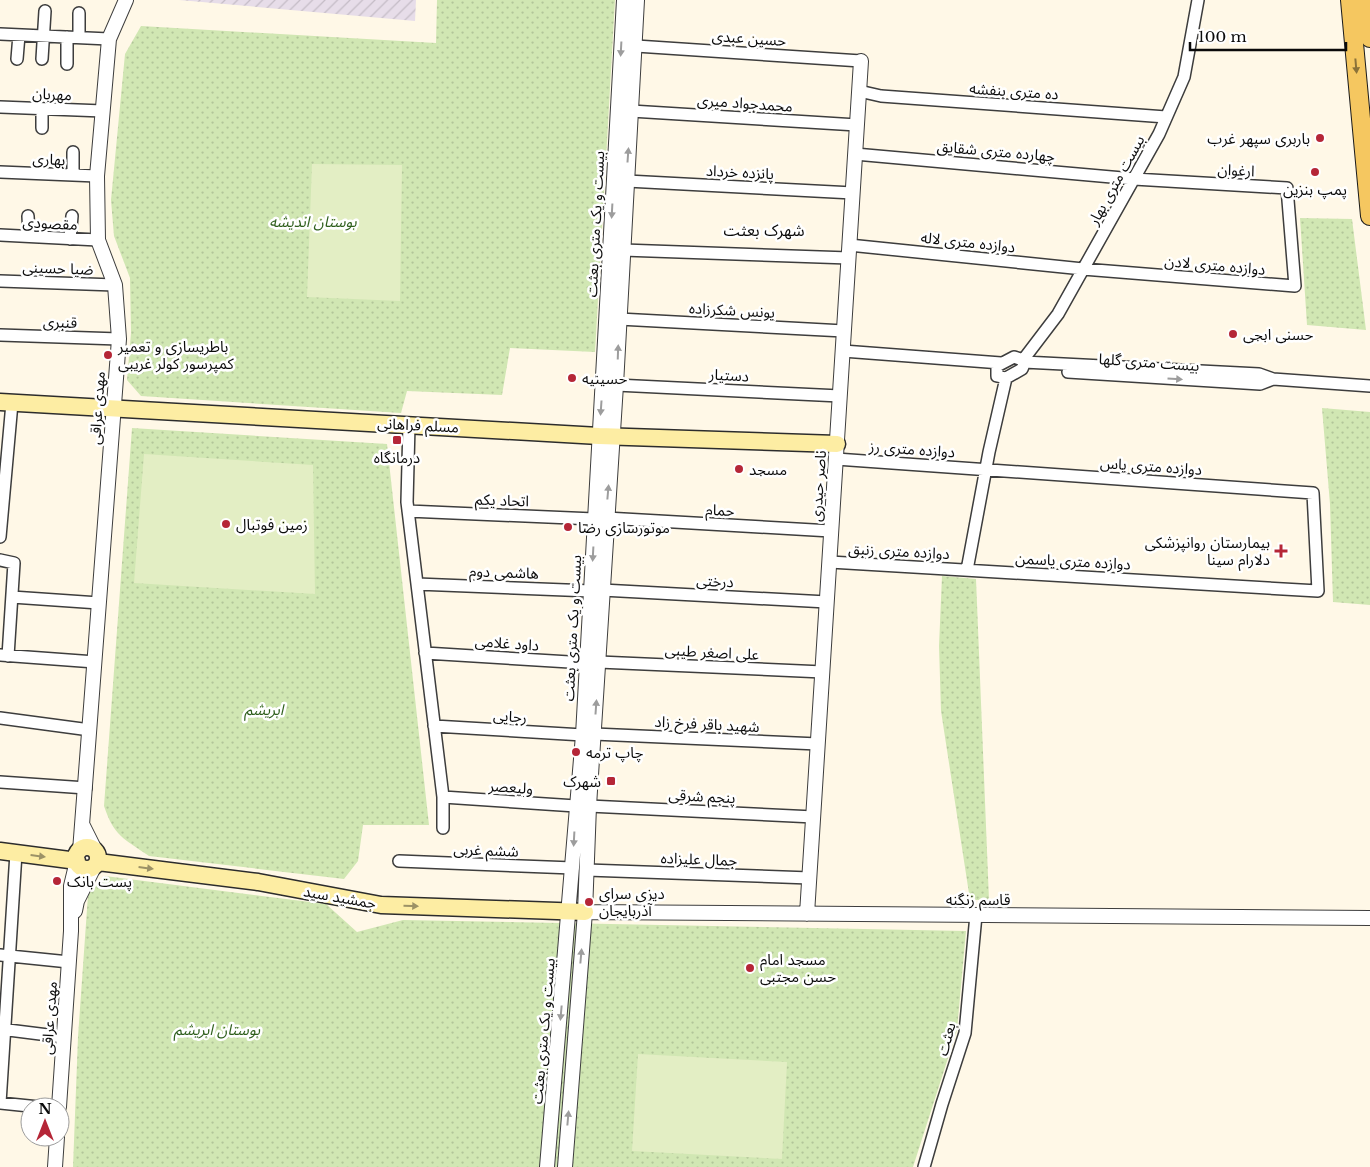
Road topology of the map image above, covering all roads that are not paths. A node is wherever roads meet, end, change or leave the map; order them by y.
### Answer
1 (126, 0) edge
2 (624, 0) edge
3 (638, 0) edge
4 (1198, 0) edge
5 (1350, 0) edge
6 (1366, 0) edge
7 (45, 11) dead end
8 (78, 13) dead end
9 (0, 34) edge
10 (18, 34) junction
11 (44, 36) junction
12 (66, 37) junction
13 (78, 37) junction
14 (109, 38) junction
15 (1370, 38) edge
16 (636, 46) junction
17 (17, 59) dead end
18 (42, 59) dead end
19 (861, 61) joint
20 (66, 64) dead end
21 (859, 91) junction
22 (0, 107) edge
23 (42, 109) junction
24 (103, 112) junction
25 (631, 112) junction
26 (1166, 117) junction
27 (857, 125) junction
28 (42, 128) dead end
29 (73, 152) dead end
30 (855, 154) junction
31 (0, 172) edge
32 (73, 175) junction
33 (97, 176) junction
34 (1134, 179) junction
35 (626, 181) junction
36 (853, 193) junction
37 (28, 216) dead end
38 (72, 216) dead end
39 (1370, 216) edge
40 (0, 235) edge
41 (28, 236) junction
42 (1291, 237) joint
43 (70, 238) junction
44 (98, 240) junction
45 (623, 250) junction
46 (849, 252) junction
47 (1083, 269) junction
48 (0, 281) edge
49 (116, 285) junction
50 (619, 319) junction
51 (844, 330) junction
52 (0, 335) edge
53 (119, 339) junction
54 (843, 351) junction
55 (1001, 363) junction
56 (1023, 364) junction
57 (1006, 378) junction
58 (616, 385) junction
59 (1370, 386) edge
60 (840, 396) junction
61 (6, 402) edge
62 (114, 408) junction
63 (410, 425) junction
64 (606, 436) junction
65 (837, 451) junction
66 (986, 470) junction
67 (1313, 493) joint
68 (408, 511) junction
69 (600, 519) junction
70 (832, 531) junction
71 (0, 537) edge
72 (0, 560) edge
73 (830, 562) junction
74 (967, 570) junction
75 (417, 584) junction
76 (596, 590) junction
77 (12, 597) junction
78 (827, 602) junction
79 (99, 603) junction
80 (425, 653) junction
81 (4, 655) edge
82 (95, 662) junction
83 (593, 662) junction
84 (823, 672) junction
85 (0, 718) edge
86 (434, 726) junction
87 (90, 730) junction
88 (589, 734) junction
89 (818, 744) junction
90 (0, 782) edge
91 (86, 788) junction
92 (443, 798) junction
93 (582, 806) junction
94 (814, 817) junction
95 (443, 828) dead end
96 (8, 852) edge
97 (89, 858) junction
98 (399, 861) dead end
99 (573, 868) junction
100 (587, 870) junction
101 (810, 878) junction
102 (577, 912) junction
103 (807, 914) junction
104 (976, 915) junction
105 (1370, 918) edge
106 (5, 956) edge
107 (69, 962) junction
108 (2, 1030) edge
109 (64, 1037) junction
110 (60, 1097) edge
111 (0, 1103) edge
112 (20, 1105) edge
113 (56, 1147) edge
114 (55, 1167) edge
115 (547, 1167) edge
116 (565, 1167) edge
117 (924, 1167) edge

1 - 14 street, مهدی عراقی
2 -> 64 street, بیست و یک متری بعثت
3 - 16 street, بیست و یک متری بعثت
4 - 26 street, بیست متری بهار
5 -> 39 main road
6 - 15 main road
7 - 11 street
8 - 13 street
9 - 10 street
10 - 11 street
10 - 17 street
11 - 12 street
11 - 18 street
12 - 13 street
12 - 20 street
13 - 14 street
14 - 24 street, مهدی عراقی
16 - 19 street, حسین عبدی
16 - 25 street, بیست و یک متری بعثت
19 - 21 street, ناصر حیدری
21 - 26 street, ده متری بنفشه
21 - 27 street, ناصر حیدری
22 - 23 street, مهربان
23 - 24 street, مهربان
23 - 28 street
24 - 33 street, مهدی عراقی
25 - 27 street, محمدجواد میری
35 -> 25 street, بیست و یک متری بعثت
26 - 34 street, بیست متری بهار
27 - 30 street, ناصر حیدری
29 - 32 street
30 - 34 street, چهارده متری شقایق
30 - 36 street, ناصر حیدری
31 - 32 street, بهاری
32 - 33 street, بهاری
33 - 44 street, مهدی عراقی
34 - 42 street, ارغوان
34 - 47 street, بیست متری بهار
35 - 36 street, پانزده خرداد
35 - 45 street, بیست و یک متری بعثت
36 - 46 street, ناصر حیدری
37 - 41 street
38 - 43 street
40 - 41 street, مقصودی
41 - 43 street, مقصودی
42 - 47 street, دوازده متری لادن
43 - 44 street, مقصودی
44 - 49 street, مهدی عراقی
45 - 46 street, دوازده متری لاله
45 - 50 street, بیست و یک متری بعثت
46 - 47 street, دوازده متری لاله
46 - 51 street, ناصر حیدری
47 - 56 street, بیست متری بهار
48 - 49 street, ضیا حسینی
49 - 53 street, مهدی عراقی
50 - 51 street, یونس شکرزاده
58 -> 50 street, بیست و یک متری بعثت
51 - 54 street, ناصر حیدری
52 - 53 street, قنبری
53 - 62 street, مهدی عراقی
54 - 55 street
54 - 60 street, ناصر حیدری
55 - 56 street, بیست متری گلها
55 - 57 street
56 - 57 street
56 - 59 street, بیست متری گلها
57 - 66 street
58 - 60 street, دستیار
58 - 64 street, بیست و یک متری بعثت
60 - 65 street, ناصر حیدری
61 - 62 main road, مسلم فراهانی
61 - 71 street
62 - 63 main road, مسلم فراهانی
62 - 79 street, مهدی عراقی
63 - 64 main road, مسلم فراهانی
63 - 68 street
64 - 65 main road, مسلم فراهانی
64 - 69 street, بیست و یک متری بعثت
65 - 66 street, دوازده متری رز
65 - 70 street, ناصر حیدری
66 - 67 street, دوازده متری یاس
66 - 74 street
67 - 74 street, دوازده متری یاسمن
68 - 69 street, اتحاد یکم
68 - 75 street
69 - 70 street, حمام
69 - 76 street, بیست و یک متری بعثت
70 - 73 street, ناصر حیدری
72 - 77 street
73 - 74 street, دوازده متری زنبق
73 - 78 street, ناصر حیدری
75 - 76 street, هاشمی دوم
75 - 80 street
76 - 78 street, درختی
76 - 83 street, بیست و یک متری بعثت
77 - 79 street
77 - 81 street
78 - 84 street, ناصر حیدری
79 - 82 street, مهدی عراقی
80 - 83 street, داود غلامی
80 - 86 street
81 - 82 street
82 - 87 street, مهدی عراقی
83 - 84 street, علی اصغر طیبی
83 - 88 street, بیست و یک متری بعثت
84 - 89 street, ناصر حیدری
85 - 87 street
86 - 88 street, رجایی
86 - 92 street
87 - 91 street, مهدی عراقی
88 - 89 street, شهید باقر فرخ زاد
88 - 93 street, بیست و یک متری بعثت
89 - 94 street, ناصر حیدری
90 - 91 street
91 - 97 street, مهدی عراقی
92 - 93 street, ولیعصر
92 - 95 street
93 - 94 street, پنجم شرقی
93 -> 99 street, بیست و یک متری بعثت
93 - 100 street, بیست و یک متری بعثت
94 - 101 street, ناصر حیدری
96 -> 97 main road, جمشید سید
96 - 106 street
97 -> 102 main road, جمشید سید
97 - 107 street, مهدی عراقی
98 - 99 street, ششم غربی
99 - 102 street, بیست و یک متری بعثت
100 - 101 street, جمال علیزاده
100 - 102 street, بیست و یک متری بعثت
101 - 103 street, ناصر حیدری
102 - 103 street, قاسم زنگنه
102 -> 115 street, بیست و یک متری بعثت
116 -> 102 street, بیست و یک متری بعثت
103 - 104 street, قاسم زنگنه
104 - 105 street, قاسم زنگنه
104 - 117 street, بعثت
106 - 107 street
106 - 108 street
107 - 109 street, مهدی عراقی
108 - 109 street
108 - 111 street
109 - 110 street, مهدی عراقی
111 - 112 street
113 - 114 street

